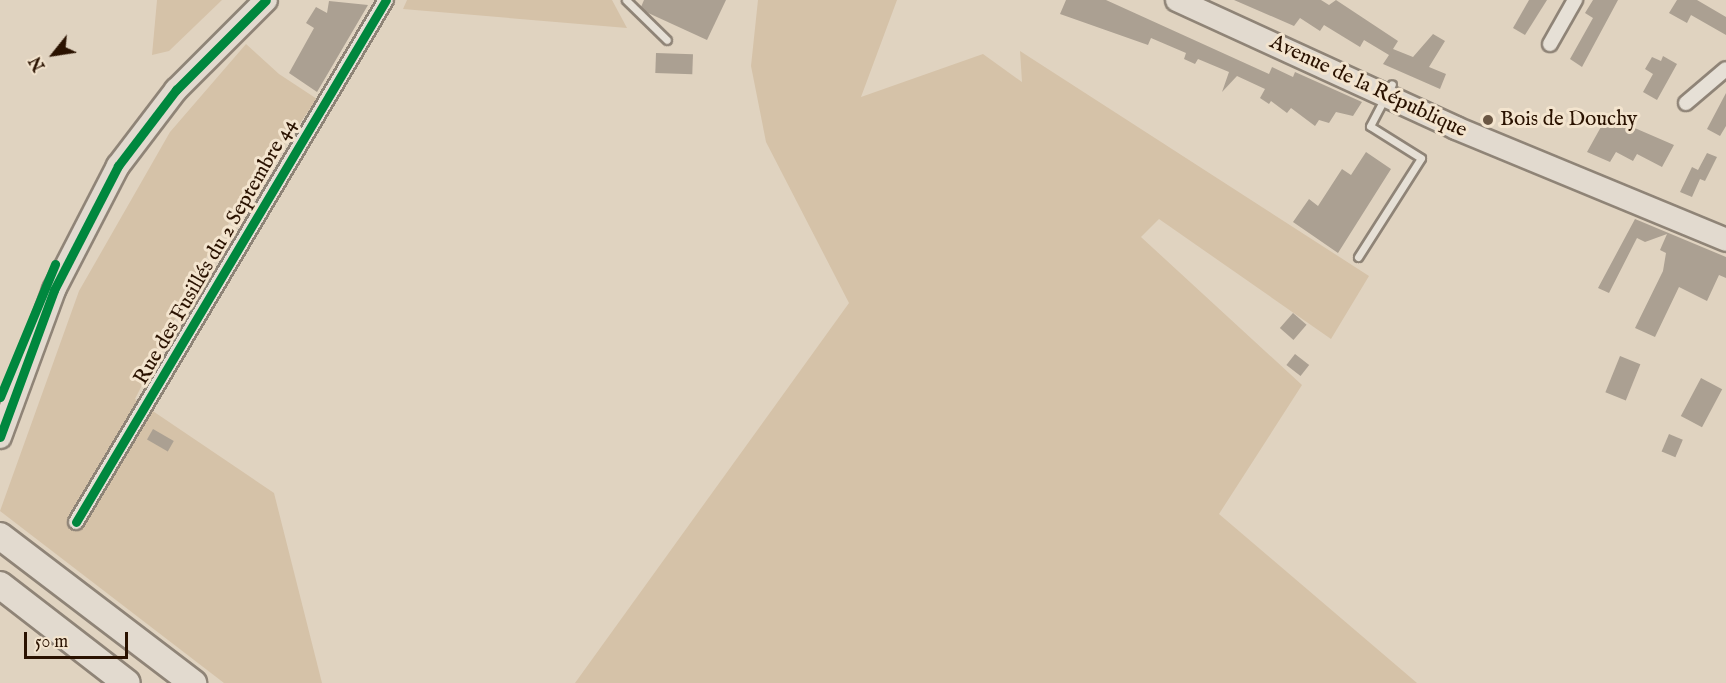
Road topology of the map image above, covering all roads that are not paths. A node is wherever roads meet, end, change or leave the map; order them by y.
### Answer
1 (266, 0) edge
2 (386, 0) edge
3 (626, 0) edge
4 (1177, 0) edge
5 (1202, 0) edge
6 (1575, 0) edge
7 (667, 40) dead end
8 (1550, 44) dead end
9 (1726, 69) edge
10 (1389, 91) junction
11 (1686, 103) dead end
12 (127, 151) junction
13 (1726, 230) edge
14 (1726, 240) edge
15 (1358, 257) dead end
16 (0, 397) edge
17 (0, 437) edge
18 (76, 522) dead end
19 (0, 536) edge
20 (0, 585) edge
21 (127, 683) edge
22 (193, 683) edge

1 - 12 main road
2 - 18 street, Rue des Fusillés du 2 Septembre 44
3 - 7 lane
4 - 10 main road, Avenue de la République
5 - 10 main road, Avenue de la République
6 - 8 street
9 - 11 street
10 - 13 main road, Avenue de la République
10 - 14 main road, Avenue de la République
10 - 15 lane
12 - 16 main road
12 - 17 main road
19 - 22 highway
20 - 21 highway

